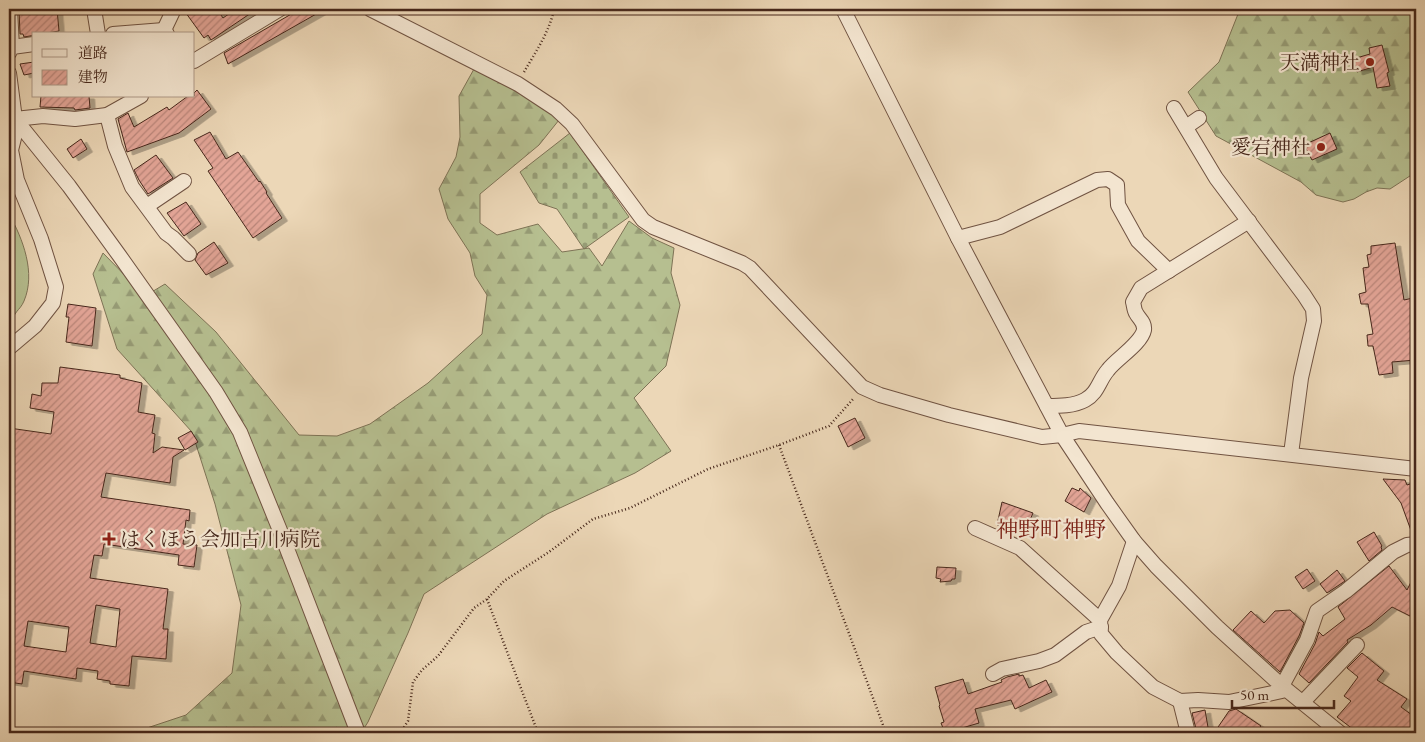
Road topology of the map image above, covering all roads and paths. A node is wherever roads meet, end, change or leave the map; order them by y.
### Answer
1 (10, 9) edge
2 (94, 9) edge
3 (174, 9) edge
4 (280, 9) edge
5 (370, 9) edge
6 (554, 9) edge
7 (844, 9) edge
8 (98, 32) edge
9 (166, 32) edge
10 (32, 45) edge
11 (11, 50) edge
12 (195, 60) edge
13 (9, 73) edge
14 (518, 84) junction
15 (137, 98) edge
16 (1174, 108) dead end
17 (106, 115) junction
18 (1199, 118) dead end
19 (15, 119) junction
20 (1186, 127) junction
21 (184, 181) dead end
22 (147, 206) junction
23 (1249, 221) junction
24 (958, 238) junction
25 (189, 254) dead end
26 (1169, 271) junction
27 (9, 348) edge
28 (862, 387) junction
29 (1047, 406) junction
30 (1062, 435) junction
31 (779, 445) junction
32 (1291, 454) junction
33 (1416, 469) edge
34 (975, 528) dead end
35 (1134, 541) junction
36 (1416, 544) edge
37 (487, 599) junction
38 (1101, 624) junction
39 (1357, 645) dead end
40 (993, 674) dead end
41 (1282, 686) junction
42 (1180, 701) junction
43 (1303, 702) junction
44 (358, 733) edge
45 (400, 733) edge
46 (538, 733) edge
47 (886, 733) edge
48 (1188, 733) edge
49 (1340, 733) edge

1 - 11 street
2 - 8 street
3 - 9 street
4 - 12 street
5 - 14 street
6 - 14 path
7 - 24 street
10 - 11 street
13 - 19 street
14 - 28 street
15 - 17 street
16 - 20 street
17 - 19 street
17 - 22 street
18 - 20 street
19 - 27 street
19 - 44 street
20 - 23 street
21 - 22 street
22 - 25 street
23 - 26 street
23 - 32 street
24 - 26 street
24 - 29 street
26 - 29 street
28 - 30 street
28 - 31 path
29 - 30 street
30 - 32 street
30 - 35 street
31 - 37 path
31 - 47 path
32 - 33 street
34 - 38 street
35 - 38 street
35 - 41 street
36 - 41 street
37 - 45 path
37 - 46 path
38 - 40 street
38 - 42 street
39 - 43 street
41 - 42 street
41 - 43 street
42 - 48 street
43 - 49 street

